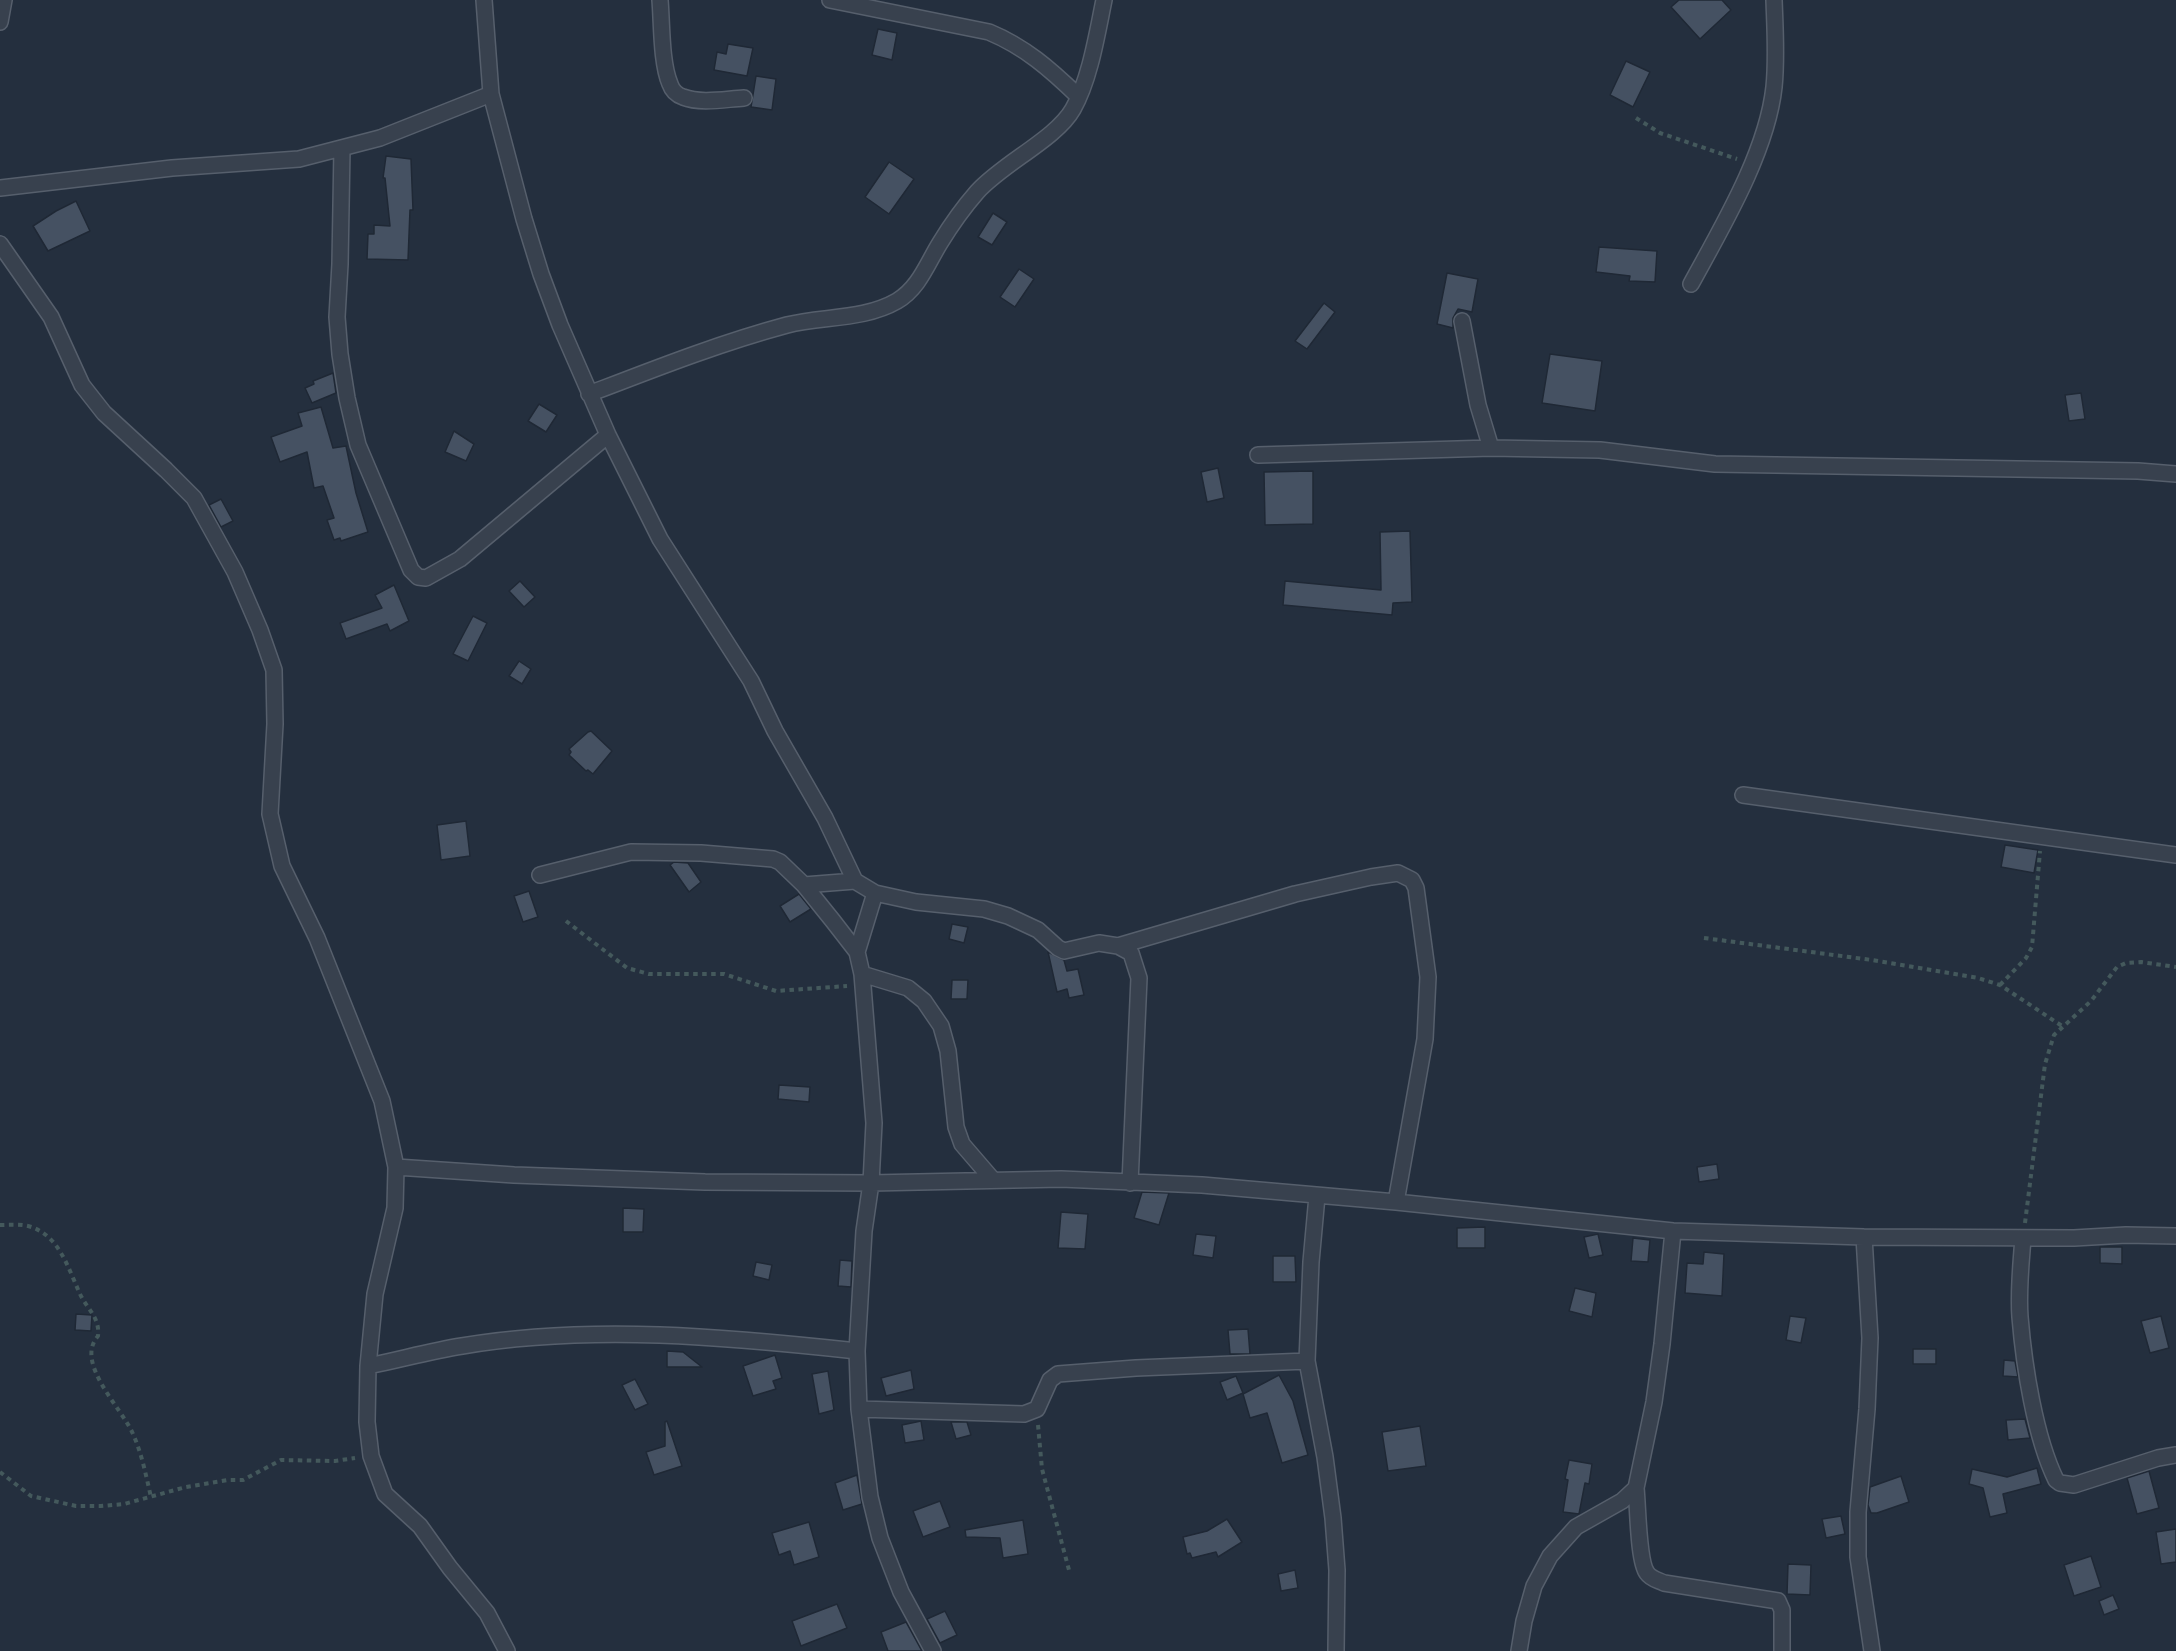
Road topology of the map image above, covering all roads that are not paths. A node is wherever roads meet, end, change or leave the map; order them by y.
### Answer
1 (4, 0) edge
2 (484, 0) edge
3 (660, 0) edge
4 (830, 0) edge
5 (1104, 0) edge
6 (1774, 0) edge
7 (0, 22) edge
8 (491, 94) junction
9 (1078, 96) junction
10 (744, 98) dead end
11 (342, 148) junction
12 (0, 188) edge
13 (0, 244) edge
14 (1691, 284) dead end
15 (1462, 321) dead end
16 (589, 394) junction
17 (608, 435) junction
18 (1491, 448) junction
19 (1258, 455) dead end
20 (2176, 474) edge
21 (1743, 795) dead end
22 (2176, 855) edge
23 (540, 874) dead end
24 (855, 880) junction
25 (804, 885) junction
26 (875, 893) junction
27 (1118, 945) junction
28 (857, 952) junction
29 (863, 979) junction
30 (396, 1167) junction
31 (993, 1180) junction
32 (871, 1183) junction
33 (1130, 1183) junction
34 (1317, 1196) junction
35 (1396, 1202) junction
36 (1673, 1231) junction
37 (2176, 1236) edge
38 (1864, 1238) junction
39 (2023, 1238) junction
40 (857, 1351) junction
41 (1307, 1361) junction
42 (368, 1366) junction
43 (859, 1409) junction
44 (2176, 1455) edge
45 (1636, 1488) junction
46 (507, 1651) edge
47 (933, 1651) edge
48 (1336, 1651) edge
49 (1519, 1651) edge
50 (1782, 1651) edge
51 (1872, 1651) edge

1 - 7 street
2 - 8 street
3 - 10 street
4 - 9 street
5 - 9 street
6 - 14 street
8 - 11 street
8 - 16 street
9 - 16 street
11 - 12 street
11 - 17 street
13 - 30 street
15 - 18 street
16 - 17 street
17 - 24 street
18 - 19 street
18 - 20 street
21 - 22 street
23 - 25 street
24 - 25 street
24 - 26 street
25 - 28 street
26 - 27 street
26 - 28 street
27 - 33 street
27 - 35 street
28 - 29 street
29 - 31 street
29 - 32 street
30 - 32 street
30 - 42 street
31 - 32 street
31 - 33 street
32 - 40 street
33 - 34 street
34 - 35 street
34 - 41 street
35 - 36 street
36 - 38 street
36 - 45 street
37 - 39 street
38 - 39 street
38 - 51 street
39 - 44 street
40 - 42 street
40 - 43 street
41 - 43 street
41 - 48 street
42 - 46 street
43 - 47 street
45 - 49 street
45 - 50 street

